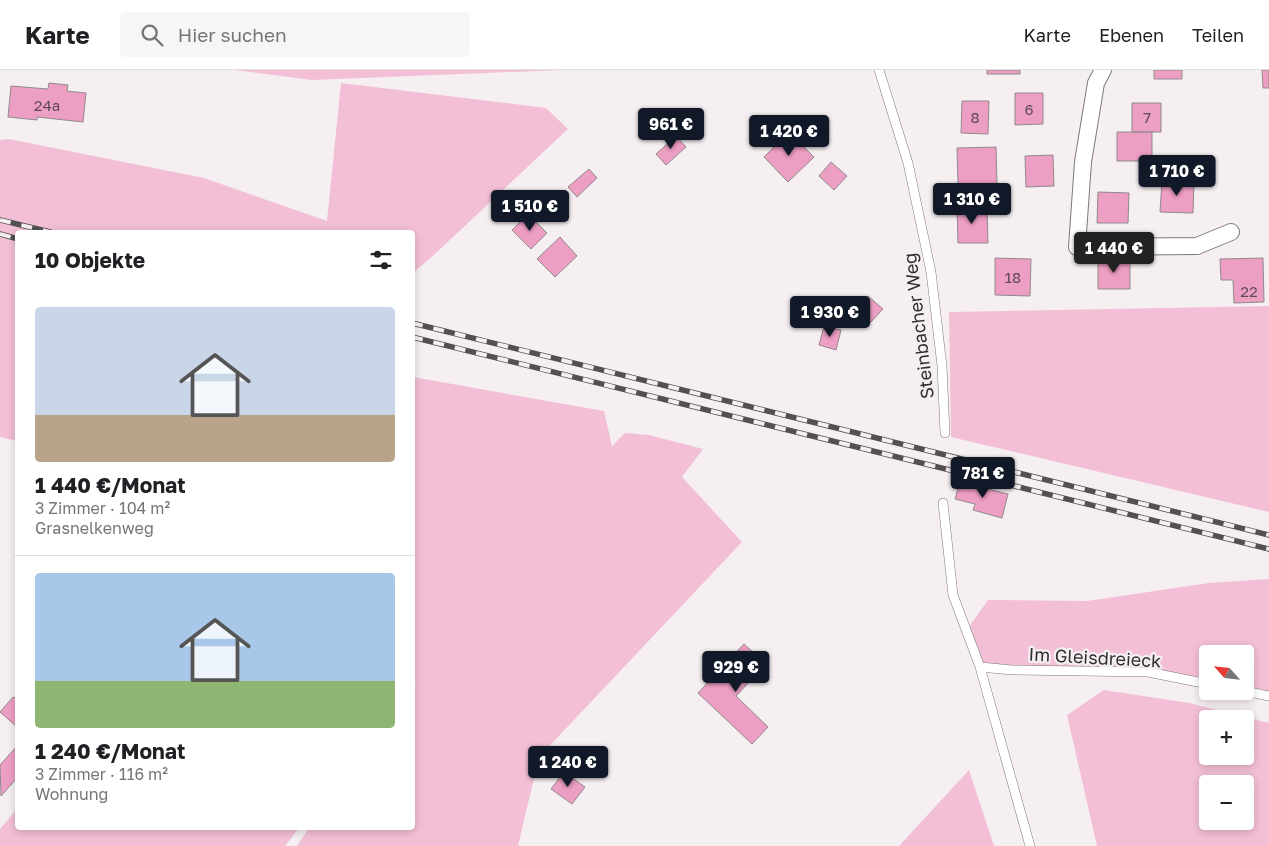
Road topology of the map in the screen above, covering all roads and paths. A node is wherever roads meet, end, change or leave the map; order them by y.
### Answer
1 (879, 70) edge
2 (1103, 70) edge
3 (1231, 232) dead end
4 (945, 433) dead end
5 (943, 503) dead end
6 (980, 667) junction
7 (1199, 682) edge
8 (1254, 693) edge
9 (1269, 696) edge
10 (1030, 846) edge

1 - 4 lane, Steinbacher Weg
2 - 3 street
5 - 6 lane
6 - 7 lane, Im Gleisdreieck
6 - 10 lane
8 - 9 lane

